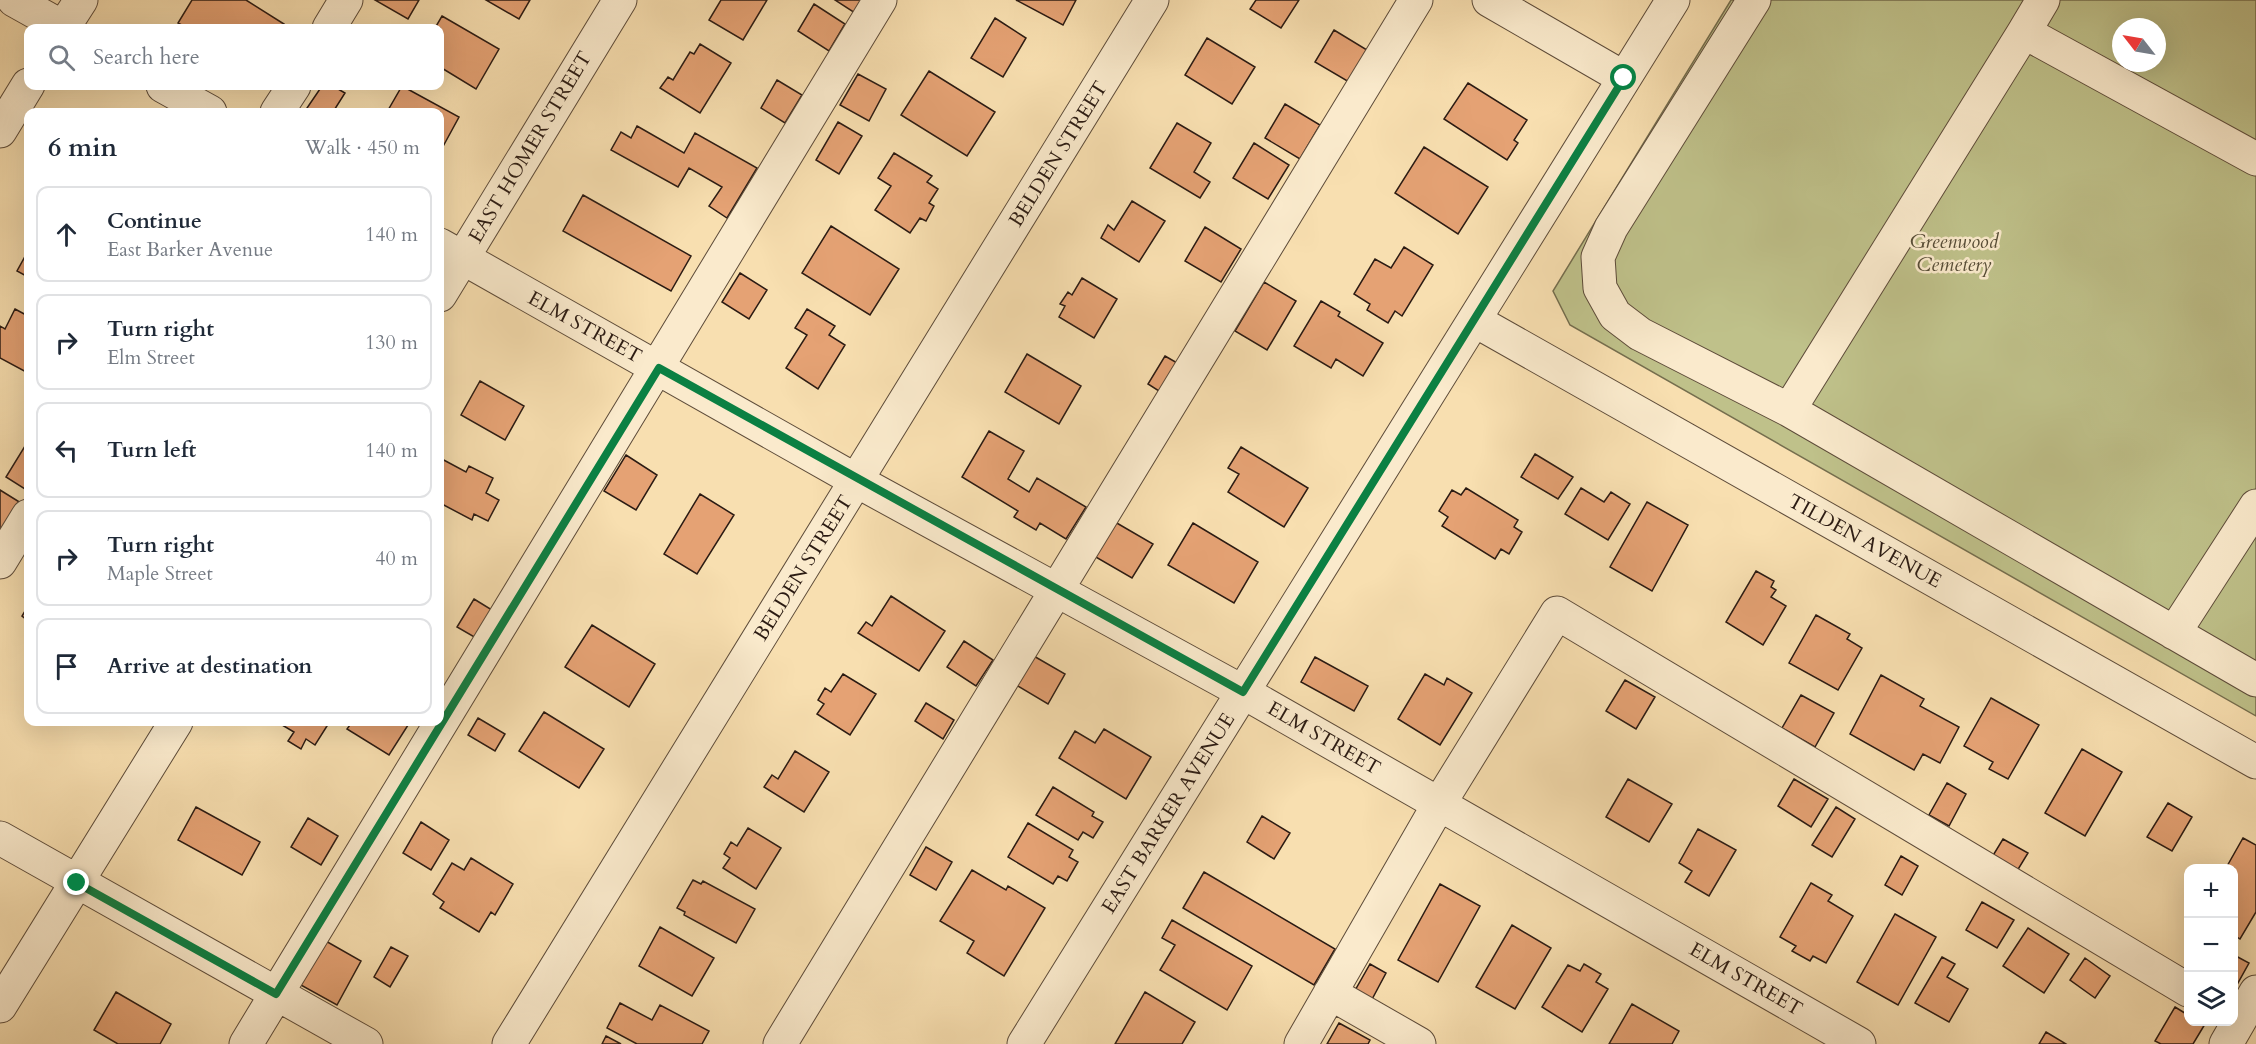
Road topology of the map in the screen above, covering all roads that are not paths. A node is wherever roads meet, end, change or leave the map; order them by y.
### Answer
1 (14, 0) edge
2 (81, 0) edge
3 (346, 0) edge
4 (620, 0) edge
5 (880, 0) edge
6 (1152, 0) edge
7 (1416, 0) edge
8 (1490, 0) edge
9 (1672, 0) edge
10 (1754, 0) edge
11 (2043, 0) edge
12 (57, 24) edge
13 (66, 24) edge
14 (331, 24) edge
15 (2024, 32) junction
16 (1624, 78) junction
17 (25, 90) edge
18 (170, 90) edge
19 (291, 90) edge
20 (203, 108) edge
21 (280, 108) edge
22 (0, 131) edge
23 (2256, 159) edge
24 (451, 251) edge
25 (444, 279) edge
26 (1474, 320) junction
27 (659, 368) junction
28 (1789, 410) junction
29 (857, 481) junction
30 (2256, 506) edge
31 (24, 523) edge
32 (0, 562) edge
33 (1057, 590) junction
34 (2174, 633) junction
35 (2256, 680) edge
36 (1243, 692) junction
37 (444, 719) edge
38 (174, 726) edge
39 (440, 726) edge
40 (2256, 762) edge
41 (1439, 804) junction
42 (0, 838) edge
43 (77, 883) junction
44 (2184, 988) edge
45 (2256, 992) edge
46 (1330, 993) junction
47 (276, 994) junction
48 (0, 1006) edge
49 (2233, 1027) edge
50 (246, 1044) edge
51 (366, 1044) edge
52 (509, 1044) edge
53 (780, 1044) edge
54 (1024, 1044) edge
55 (1301, 1044) edge
56 (1419, 1044) edge
57 (1859, 1044) edge

1 - 12 street
2 - 13 street
3 - 14 street
4 - 24 street, EAST HOMER STREET
5 - 27 street
6 - 29 street, BELDEN STREET
7 - 33 street
8 - 16 street
9 - 16 street, EAST BARKER AVENUE
10 - 28 street
11 - 15 street
15 - 23 street
15 - 28 street
16 - 26 street, EAST BARKER AVENUE
17 - 22 street
18 - 20 street
19 - 21 street
24 - 25 street, EAST HOMER STREET
24 - 27 street, ELM STREET
26 - 36 street, EAST BARKER AVENUE
26 - 40 street, TILDEN AVENUE
27 - 29 street, ELM STREET
27 - 37 street
28 - 34 street
29 - 33 street, ELM STREET
29 - 52 street, BELDEN STREET
30 - 34 street
31 - 32 street
33 - 36 street, ELM STREET
33 - 53 street
34 - 35 street
36 - 41 street, ELM STREET
36 - 54 street, EAST BARKER AVENUE
38 - 43 street
39 - 47 street
41 - 44 street
41 - 46 street
41 - 57 street, ELM STREET
42 - 43 street
43 - 47 street
43 - 48 street
45 - 49 street
46 - 55 street
46 - 56 street
47 - 50 street
47 - 51 street

